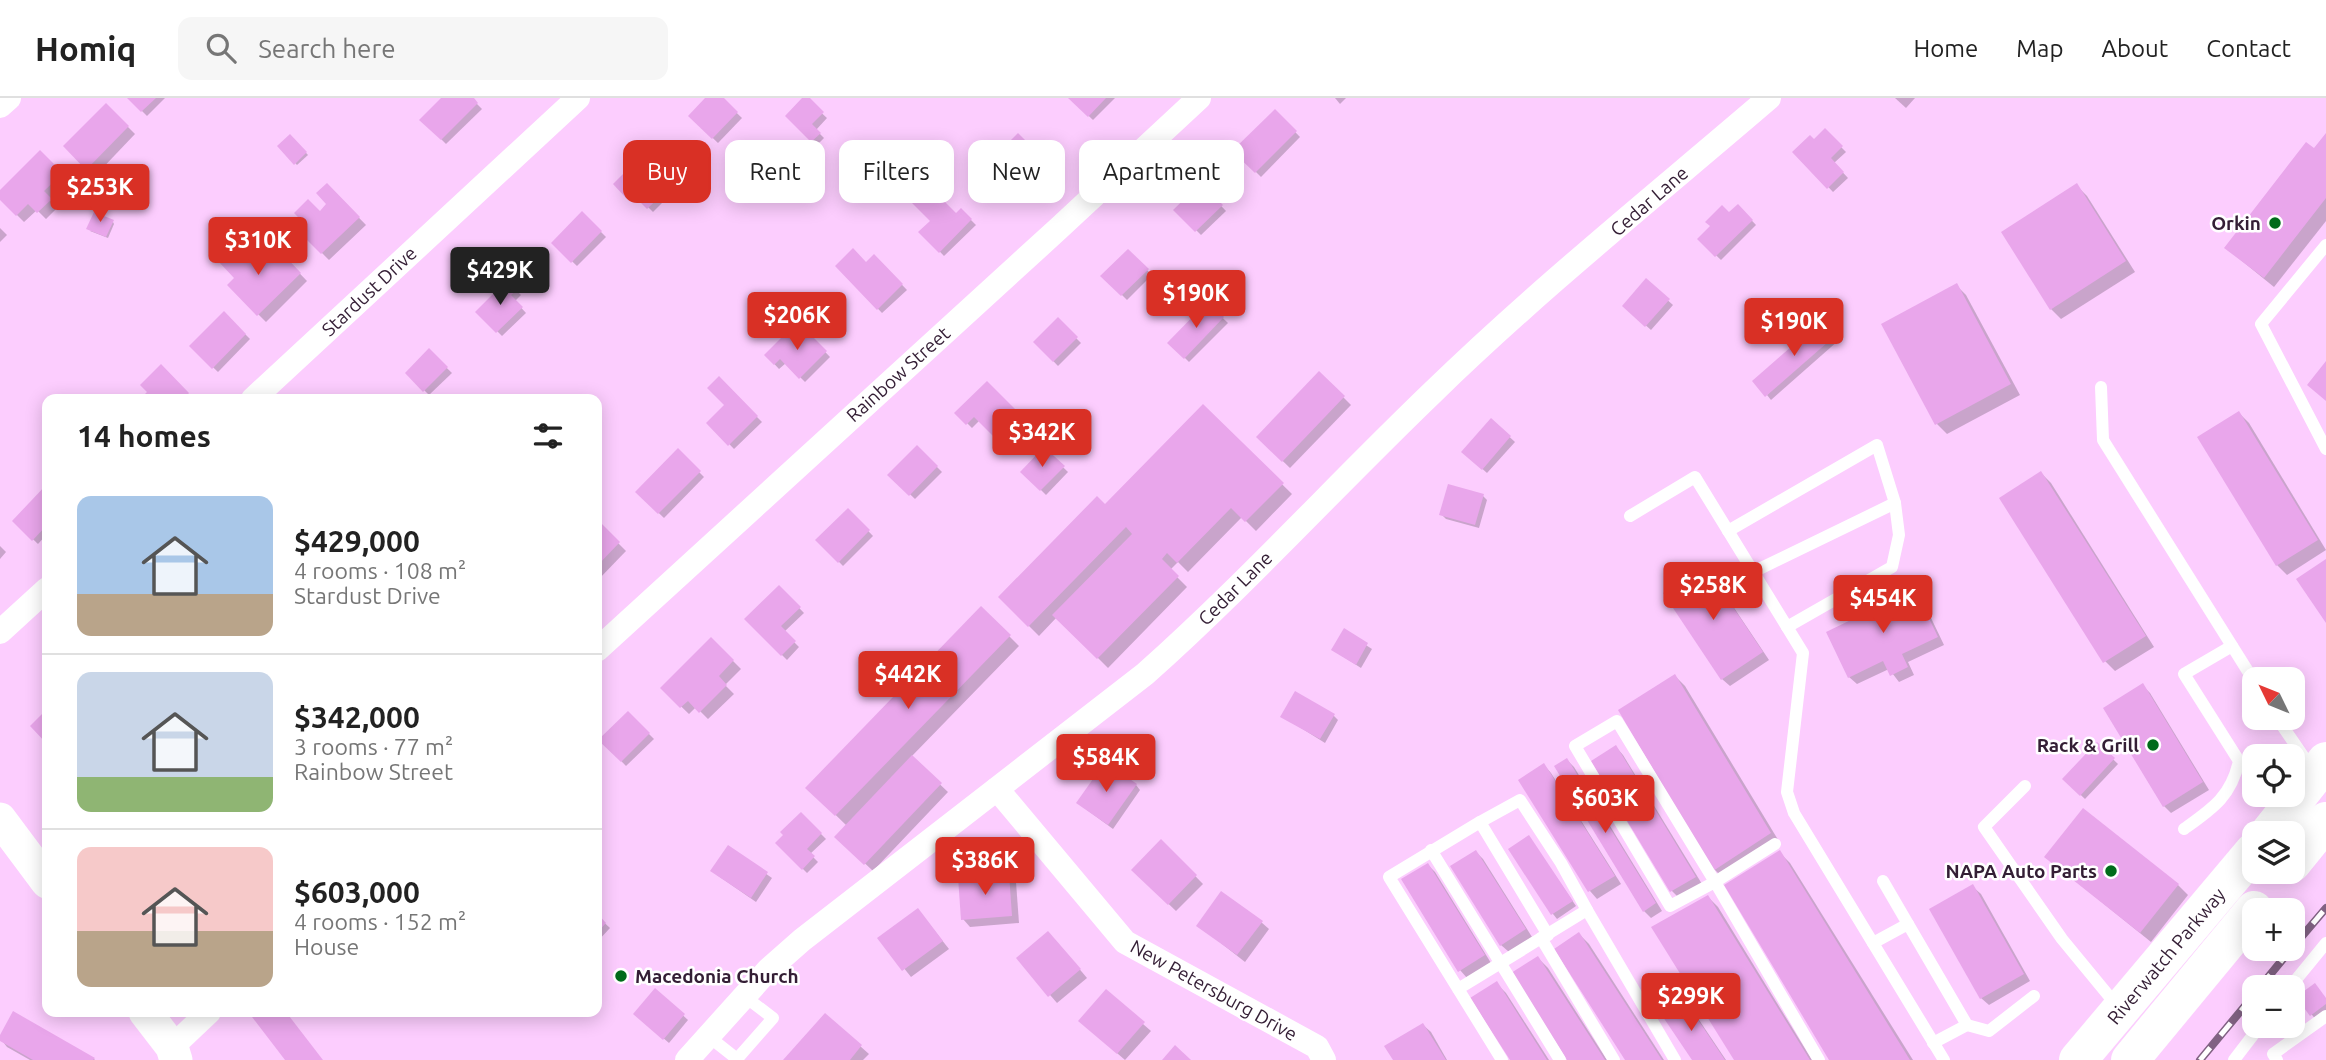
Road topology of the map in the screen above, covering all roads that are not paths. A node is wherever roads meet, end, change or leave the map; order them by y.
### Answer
1 (9, 98) edge
2 (578, 98) edge
3 (1199, 98) edge
4 (1769, 98) edge
5 (0, 106) edge
6 (2326, 245) edge
7 (2101, 387) dead end
8 (258, 394) edge
9 (2326, 449) edge
10 (1895, 503) junction
11 (1630, 516) dead end
12 (1728, 531) junction
13 (1754, 572) junction
14 (42, 594) edge
15 (1787, 627) junction
16 (0, 632) edge
17 (602, 645) edge
18 (2232, 646) junction
19 (2245, 667) edge
20 (2288, 730) edge
21 (2321, 768) edge
22 (2025, 786) dead end
23 (997, 789) junction
24 (2279, 821) edge
25 (2326, 821) edge
26 (1480, 822) junction
27 (2184, 829) dead end
28 (6, 838) edge
29 (1775, 845) dead end
30 (2305, 847) edge
31 (1431, 850) junction
32 (2242, 865) edge
33 (42, 877) edge
34 (1884, 881) dead end
35 (1715, 882) junction
36 (2275, 884) edge
37 (2264, 898) edge
38 (1587, 910) junction
39 (1908, 923) junction
40 (2242, 925) edge
41 (1544, 936) junction
42 (1873, 943) junction
43 (2326, 943) edge
44 (1500, 964) junction
45 (2300, 975) edge
46 (1458, 989) junction
47 (744, 996) junction
48 (2034, 996) dead end
49 (2120, 1010) junction
50 (2326, 1016) edge
51 (149, 1017) edge
52 (206, 1017) edge
53 (1967, 1025) junction
54 (708, 1036) junction
55 (2251, 1038) edge
56 (1933, 1042) junction
57 (180, 1055) edge
58 (687, 1060) edge
59 (1324, 1060) edge
60 (1502, 1060) edge
61 (1560, 1060) edge
62 (1614, 1060) edge
63 (1675, 1060) edge
64 (1819, 1060) edge
65 (1944, 1060) edge
66 (2078, 1060) edge
67 (2130, 1060) edge
68 (2234, 1060) edge
69 (2277, 1060) edge

1 - 5 street
2 - 8 street, Stardust Drive
3 - 17 street, Rainbow Street
4 - 23 street, Cedar Lane
6 - 9 lane
7 - 18 lane
10 - 12 lane
10 - 13 lane
10 - 15 lane
11 - 12 lane
12 - 13 lane
13 - 15 lane
14 - 16 street
15 - 42 lane
18 - 19 lane
18 - 27 lane
20 - 21 lane
21 - 24 main road
22 - 49 lane
23 - 47 street, Cedar Lane
23 - 59 street, New Petersburg Drive
25 - 30 main road
26 - 31 lane
26 - 38 lane
26 - 41 lane
28 - 33 main road
29 - 35 lane
31 - 44 lane
31 - 46 lane
32 - 49 main road, Riverwatch Parkway
34 - 39 lane
35 - 35 lane
35 - 64 lane
36 - 37 main road, Riverwatch Parkway
38 - 41 lane
38 - 63 lane
39 - 42 lane
39 - 53 lane
40 - 67 main road, Riverwatch Parkway
41 - 44 lane
41 - 62 lane
42 - 56 lane
43 - 45 lane
44 - 46 lane
44 - 61 lane
46 - 60 lane
47 - 54 street, Cedar Lane
47 - 54 lane
48 - 53 lane
49 - 66 main road, Riverwatch Parkway
50 - 69 lane
51 - 57 main road
52 - 57 street
53 - 56 lane
54 - 58 street, Cedar Lane
55 - 68 lane
56 - 65 lane

